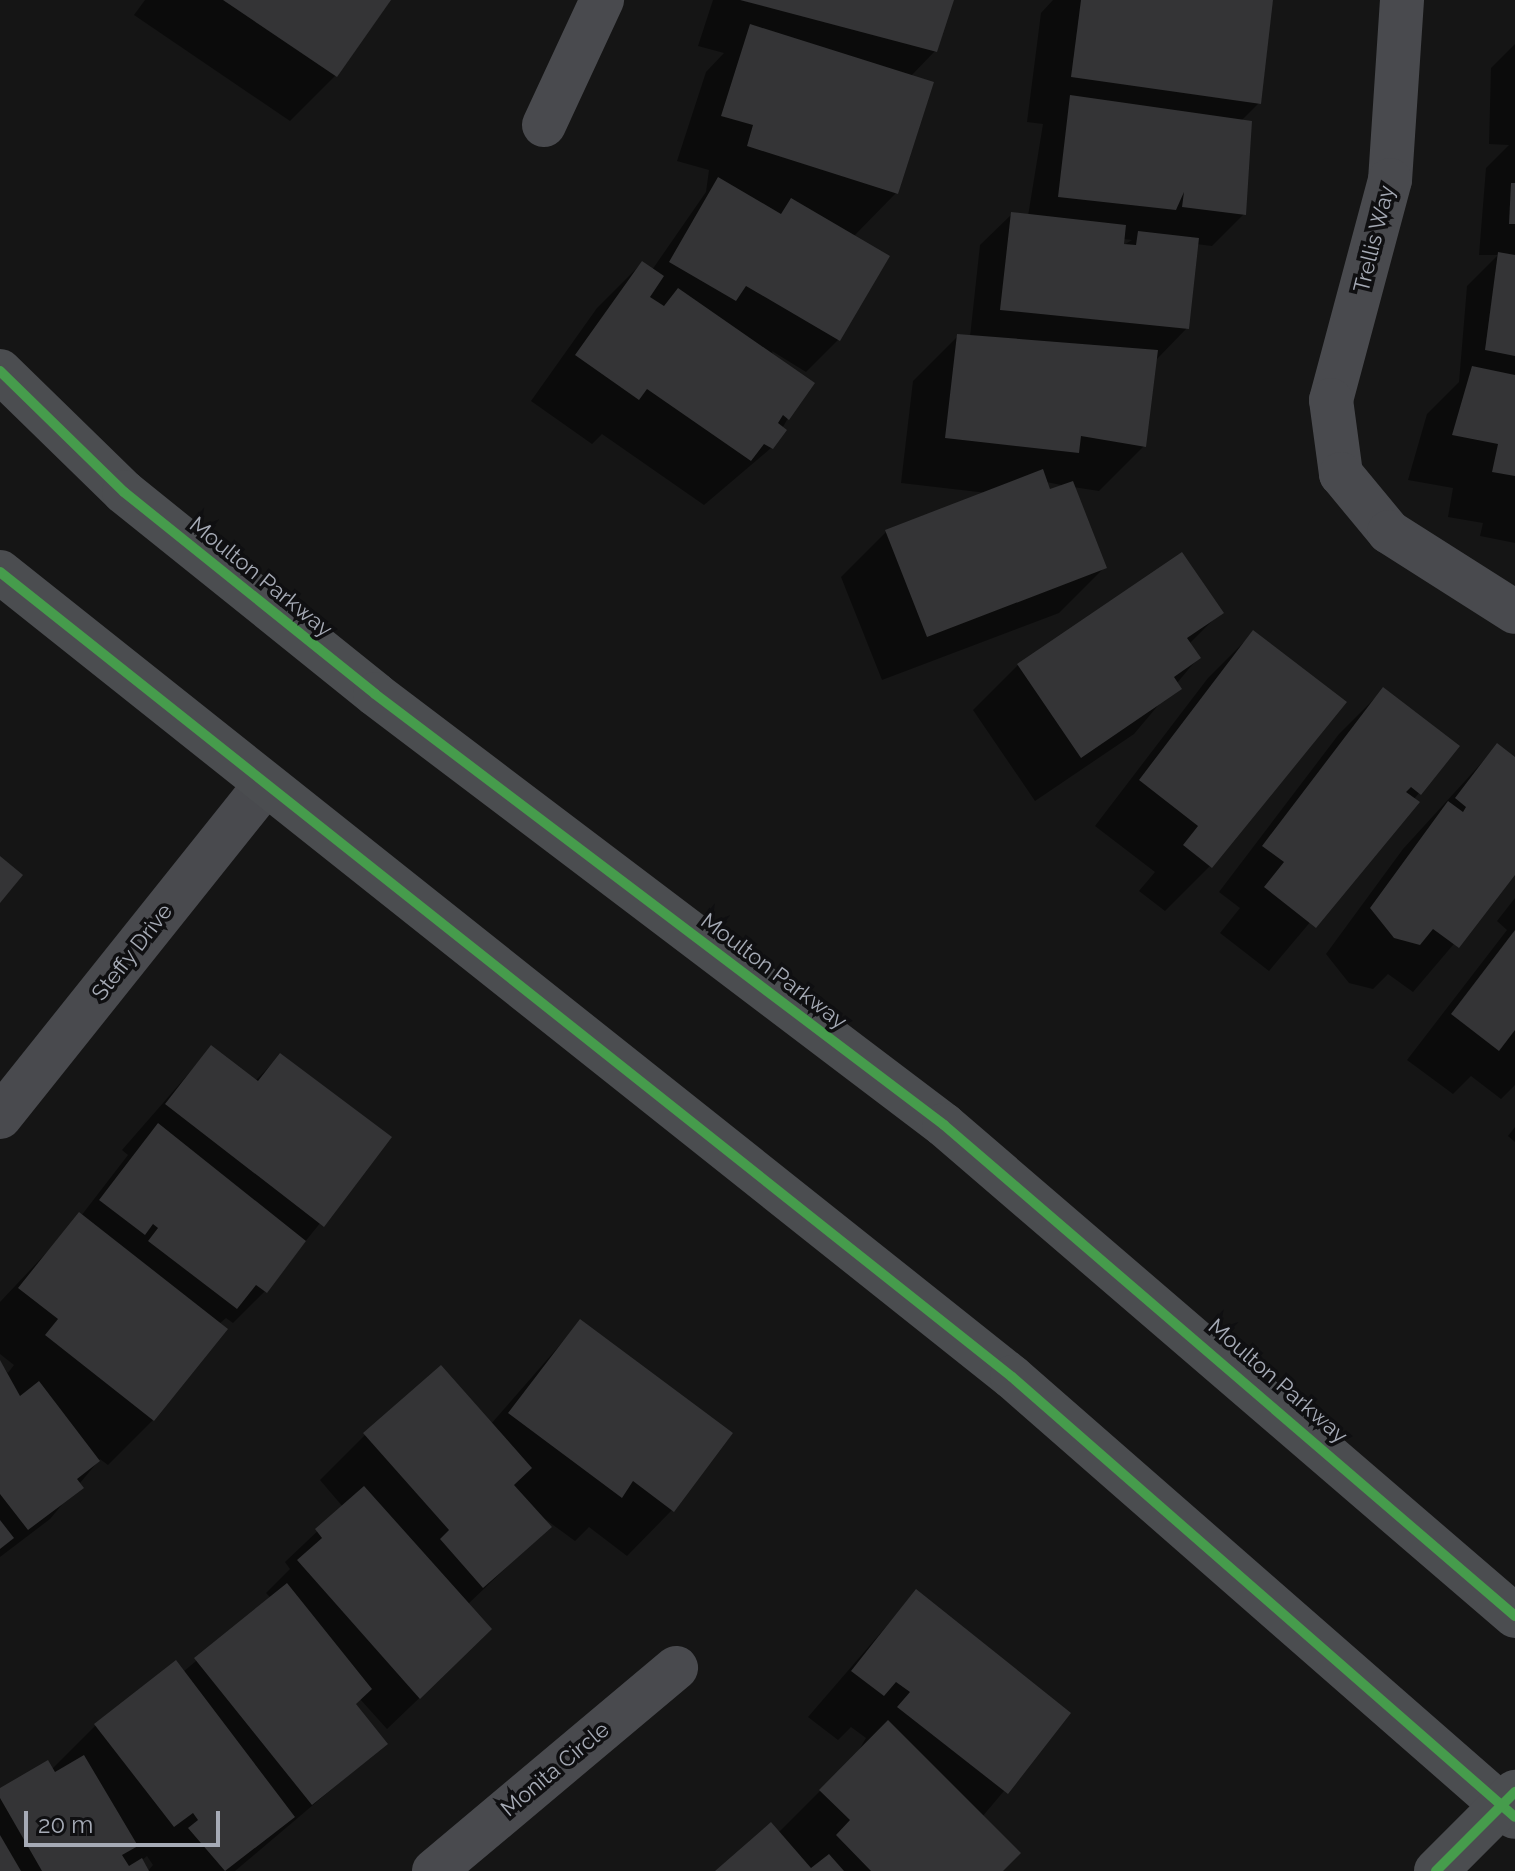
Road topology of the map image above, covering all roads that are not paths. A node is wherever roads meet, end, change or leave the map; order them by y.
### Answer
1 (602, 0) edge
2 (1402, 0) edge
3 (544, 125) dead end
4 (0, 371) edge
5 (0, 572) edge
6 (1515, 612) edge
7 (264, 786) junction
8 (0, 1117) edge
9 (1515, 1616) edge
10 (676, 1668) dead end
11 (1511, 1804) edge
12 (434, 1871) edge
13 (1436, 1871) edge

1 - 3 street
2 - 6 street, Trellis Way
4 - 9 main road, Moulton Parkway
5 - 7 main road
7 - 8 street, Steffy Drive
7 - 11 main road
10 - 12 street, Monita Circle
11 - 13 main road

